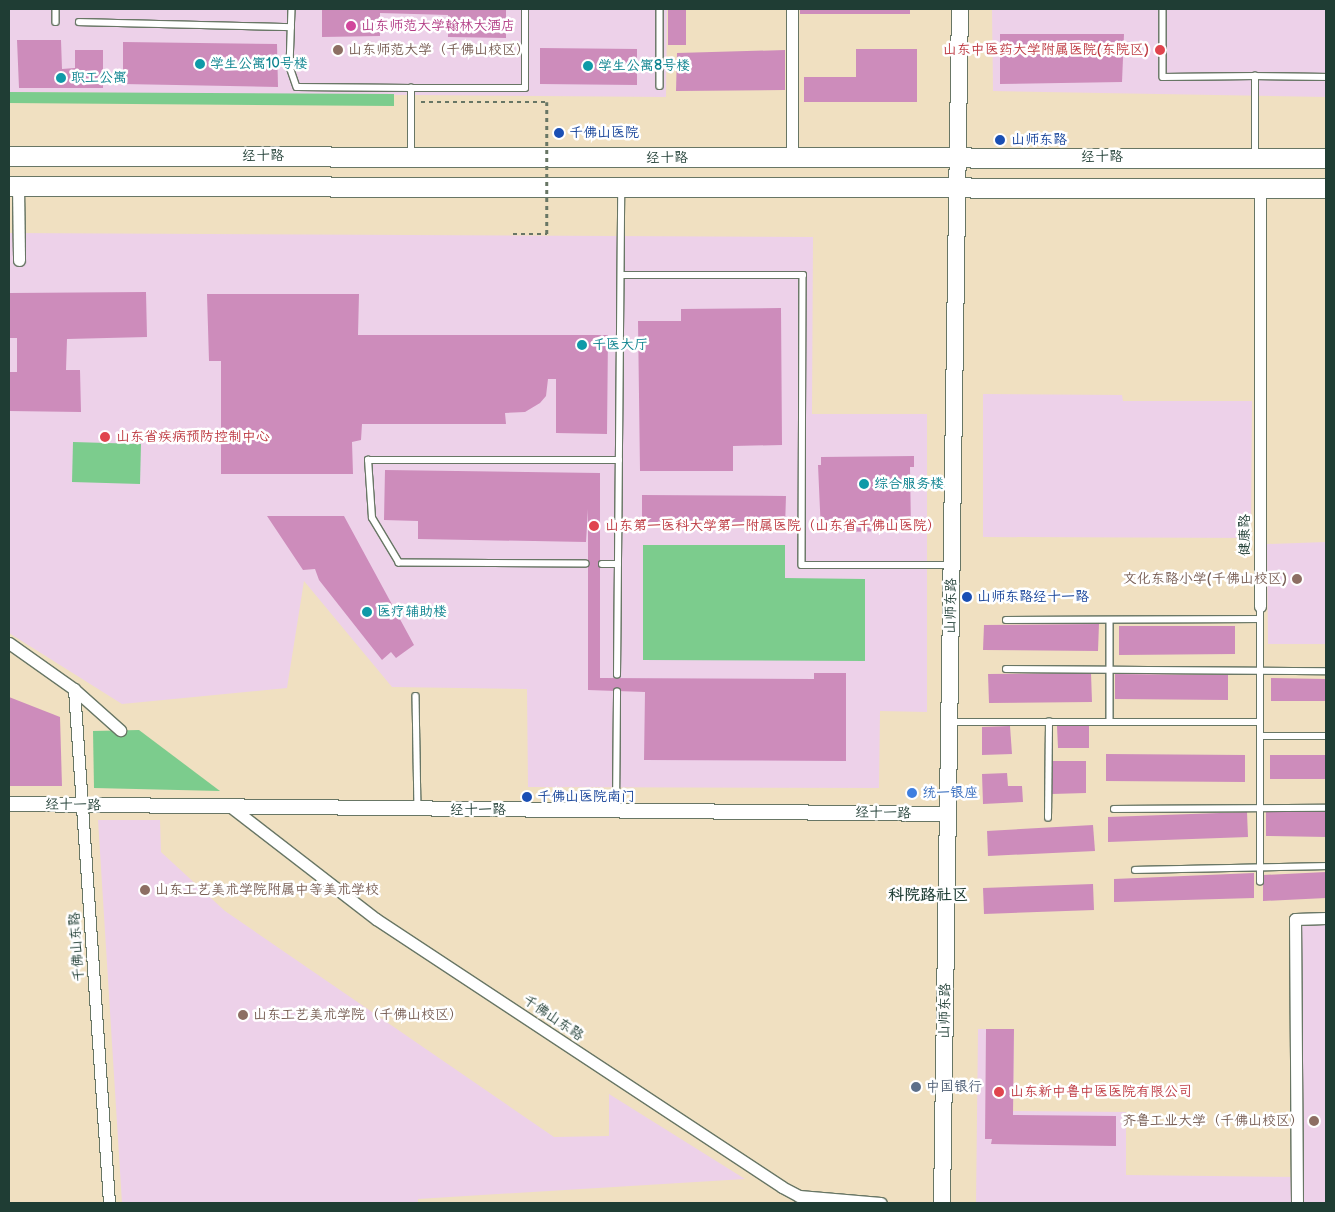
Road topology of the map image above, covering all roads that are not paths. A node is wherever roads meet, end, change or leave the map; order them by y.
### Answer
1 (56, 9) edge
2 (292, 9) edge
3 (525, 9) edge
4 (660, 9) edge
5 (792, 9) edge
6 (960, 9) edge
7 (1163, 9) edge
8 (56, 22) dead end
9 (79, 22) dead end
10 (291, 27) junction
11 (1255, 76) junction
12 (1326, 76) edge
13 (660, 86) dead end
14 (411, 88) junction
15 (9, 156) edge
16 (411, 156) junction
17 (792, 157) junction
18 (956, 157) junction
19 (1255, 158) junction
20 (1326, 158) edge
21 (13, 186) edge
22 (621, 187) junction
23 (956, 187) junction
24 (1260, 188) junction
25 (1326, 188) edge
26 (19, 260) dead end
27 (621, 275) junction
28 (619, 460) junction
29 (586, 564) dead end
30 (602, 564) dead end
31 (618, 564) junction
32 (952, 565) junction
33 (1260, 606) joint
34 (1260, 619) junction
35 (1006, 620) dead end
36 (1110, 620) junction
37 (9, 643) edge
38 (1006, 669) dead end
39 (1110, 670) junction
40 (1260, 671) junction
41 (1326, 671) edge
42 (617, 675) dead end
43 (74, 689) junction
44 (617, 692) dead end
45 (416, 696) dead end
46 (949, 722) junction
47 (1049, 722) junction
48 (1110, 722) junction
49 (1260, 722) junction
50 (120, 730) dead end
51 (1260, 736) junction
52 (1326, 736) edge
53 (9, 804) edge
54 (83, 805) junction
55 (231, 808) junction
56 (1260, 808) junction
57 (1326, 808) edge
58 (418, 809) junction
59 (1114, 809) dead end
60 (616, 811) junction
61 (947, 814) junction
62 (1048, 818) dead end
63 (1326, 866) edge
64 (1260, 867) junction
65 (1135, 870) dead end
66 (1260, 882) dead end
67 (1326, 918) edge
68 (109, 1203) edge
69 (880, 1203) edge
70 (942, 1203) edge
71 (1297, 1203) edge

1 - 8 lane
2 - 10 lane
3 - 14 lane
4 - 13 lane
5 - 17 street
6 - 18 main road, 山师东路
7 - 11 lane
9 - 10 lane
10 - 14 lane
11 - 12 lane
11 - 19 lane
14 - 16 lane
15 - 16 highway, 经十路
16 - 17 highway, 经十路
17 - 18 highway, 经十路
18 - 19 highway, 经十路
18 - 23 main road, 山师东路
19 - 20 highway, 经十路
21 - 22 highway, 经十路
21 - 26 street
22 - 23 highway, 经十路
22 - 27 lane
23 - 24 highway, 经十路
23 - 32 main road, 山师东路
24 - 25 highway, 经十路
24 - 33 street, 健康路
27 - 28 lane
27 - 32 lane
28 - 29 lane
28 - 31 lane
30 - 31 lane
31 - 42 lane
32 - 46 main road, 山师东路
33 - 34 lane, 健康路
34 - 36 lane
34 - 40 lane, 健康路
35 - 36 lane
36 - 39 lane
37 - 43 street
38 - 39 lane
39 - 40 lane
39 - 48 lane
40 - 41 lane
40 - 49 lane, 健康路
43 - 50 street
43 - 54 street, 千佛山东路
44 - 60 lane
45 - 58 lane
46 - 47 lane
46 - 61 main road, 山师东路
47 - 48 lane
47 - 62 lane
48 - 49 lane
49 - 51 lane, 健康路
51 - 52 lane
51 - 56 lane, 健康路
53 - 54 street, 经十一路
54 - 55 street, 经十一路
54 - 68 street, 千佛山东路
55 - 58 street, 经十一路
55 - 69 street, 千佛山东路
56 - 57 lane
56 - 59 lane
56 - 64 lane, 健康路
58 - 60 street, 经十一路
60 - 61 street, 经十一路
61 - 70 main road, 山师东路
63 - 64 lane
64 - 65 lane
64 - 66 lane, 健康路
67 - 71 street

